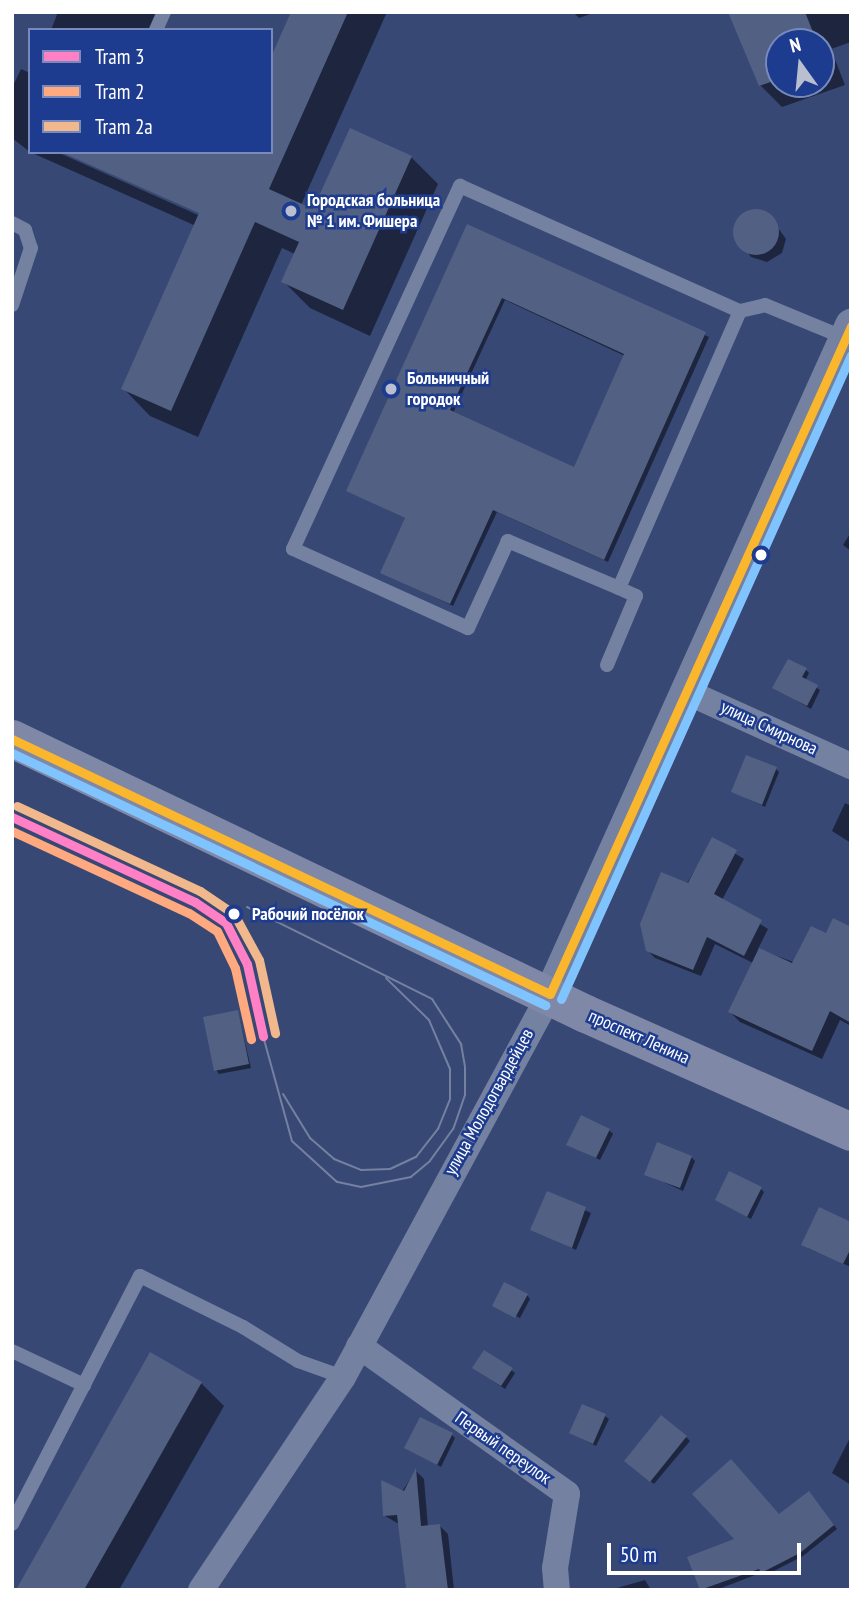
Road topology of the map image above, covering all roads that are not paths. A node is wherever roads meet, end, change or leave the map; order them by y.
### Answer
1 (164, 12) edge
2 (157, 28) edge
3 (12, 223) edge
4 (12, 306) edge
5 (740, 311) junction
6 (848, 331) edge
7 (619, 588) junction
8 (607, 665) dead end
9 (687, 691) junction
10 (12, 739) edge
11 (851, 766) edge
12 (550, 994) junction
13 (851, 1132) edge
14 (359, 1346) junction
15 (12, 1351) edge
16 (343, 1377) junction
17 (84, 1385) junction
18 (12, 1524) edge
19 (201, 1590) edge
20 (556, 1590) edge

1 - 2 lane
3 - 4 lane
5 - 6 lane
5 - 7 lane
5 - 7 lane
6 - 9 street, улица Молодогвардейцев
7 - 8 lane
9 - 11 street, улица Смирнова
9 - 12 street, улица Молодогвардейцев
10 - 12 main road, проспект Ленина
12 - 13 main road, проспект Ленина
12 - 14 street, улица Молодогвардейцев
14 - 16 street, улица Молодогвардейцев
14 - 20 street, Первый переулок
15 - 17 lane
16 - 17 lane
16 - 19 street, улица Молодогвардейцев
17 - 18 lane

